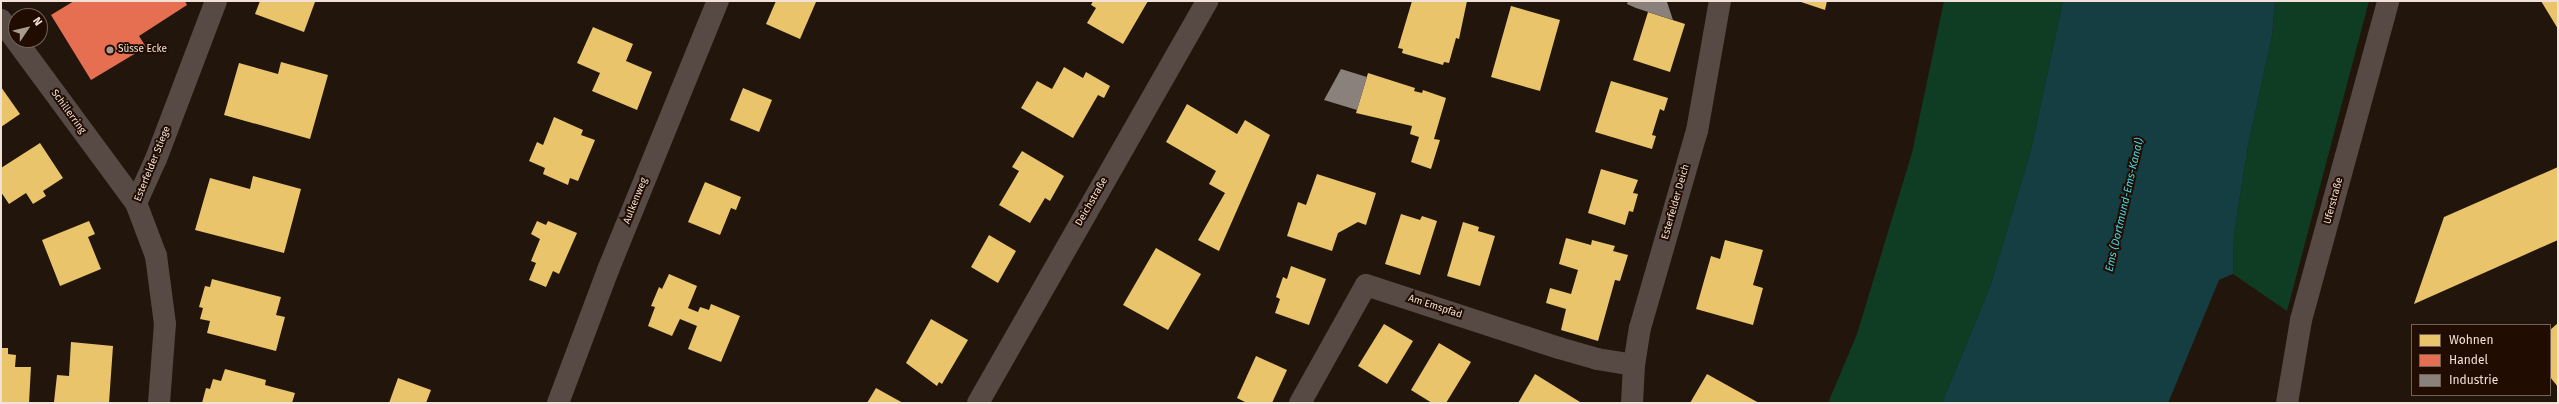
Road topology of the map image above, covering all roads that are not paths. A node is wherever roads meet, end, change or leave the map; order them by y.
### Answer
1 (216, 1) edge
2 (718, 1) edge
3 (1207, 1) edge
4 (1720, 1) edge
5 (2388, 1) edge
6 (1, 20) edge
7 (136, 203) junction
8 (1634, 365) junction
9 (159, 403) edge
10 (558, 403) edge
11 (978, 403) edge
12 (1300, 403) edge
13 (1632, 403) edge
14 (2287, 403) edge

1 - 7 street, Esterfelder Stiege
2 - 10 street, Aulkenweg
3 - 11 street, Deichstraße
4 - 8 street, Esterfelder Deich
5 - 14 street, Uferstraße
6 - 7 street, Schillerring
7 - 9 street, Esterfelder Stiege
8 - 12 street, Am Emspfad
8 - 13 street, Esterfelder Deich

